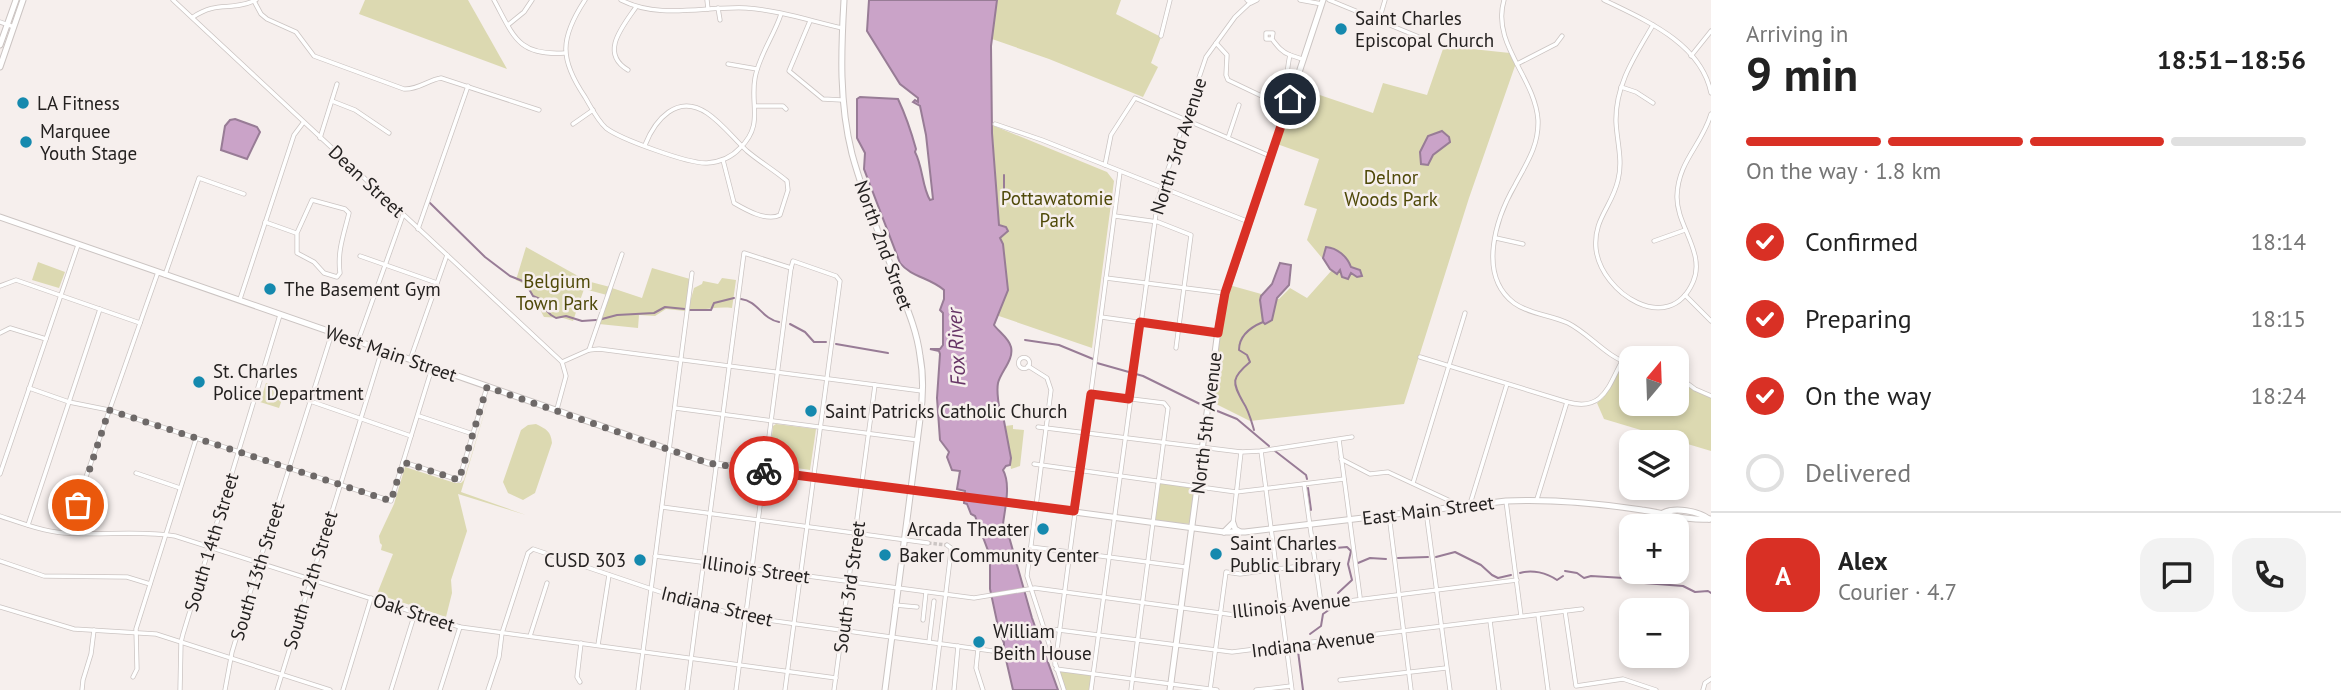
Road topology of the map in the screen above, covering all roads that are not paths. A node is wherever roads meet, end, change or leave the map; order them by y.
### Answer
1 (16, 0) edge
2 (23, 0) edge
3 (173, 0) edge
4 (494, 0) edge
5 (532, 0) edge
6 (585, 0) edge
7 (621, 0) edge
8 (707, 0) edge
9 (844, 0) edge
10 (1170, 0) edge
11 (1300, 0) edge
12 (1385, 0) edge
13 (1504, 0) edge
14 (1604, 0) edge
15 (255, 1) edge
16 (1252, 1) edge
17 (1325, 1) edge
18 (636, 7) junction
19 (718, 8) junction
20 (708, 9) junction
21 (781, 14) junction
22 (193, 17) junction
23 (720, 20) dead end
24 (1379, 20) junction
25 (810, 21) junction
26 (0, 22) edge
27 (508, 25) junction
28 (1653, 25) junction
29 (11, 26) junction
30 (842, 28) junction
31 (1711, 31) edge
32 (1161, 36) dead end
33 (1562, 36) dead end
34 (1419, 37) dead end
35 (1272, 40) dead end
36 (1216, 43) junction
37 (0, 45) edge
38 (565, 54) junction
39 (1290, 55) junction
40 (1691, 56) junction
41 (1304, 59) junction
42 (728, 64) dead end
43 (1517, 64) junction
44 (0, 66) edge
45 (757, 69) junction
46 (628, 70) dead end
47 (337, 84) dead end
48 (468, 86) junction
49 (1621, 87) junction
50 (1711, 93) edge
51 (842, 100) junction
52 (332, 101) junction
53 (1653, 103) dead end
54 (756, 106) junction
55 (1239, 106) dead end
56 (786, 109) dead end
57 (539, 110) dead end
58 (593, 110) junction
59 (1711, 114) edge
60 (1185, 120) junction
61 (304, 123) junction
62 (573, 124) dead end
63 (995, 124) dead end
64 (389, 133) dead end
65 (320, 138) junction
66 (1228, 138) junction
67 (645, 145) junction
68 (742, 146) junction
69 (1271, 156) junction
70 (723, 160) junction
71 (1105, 165) junction
72 (1121, 172) junction
73 (1162, 187) junction
74 (244, 194) dead end
75 (403, 215) junction
76 (1115, 216) junction
77 (0, 217) edge
78 (265, 222) junction
79 (1153, 222) junction
80 (1249, 222) junction
81 (418, 229) junction
82 (1685, 230) junction
83 (297, 233) junction
84 (1496, 238) junction
85 (1654, 241) dead end
86 (1524, 244) dead end
87 (78, 245) junction
88 (622, 254) dead end
89 (446, 255) junction
90 (360, 256) dead end
91 (386, 265) junction
92 (791, 268) junction
93 (158, 272) junction
94 (692, 273) dead end
95 (165, 275) junction
96 (1106, 278) junction
97 (437, 283) junction
98 (1145, 284) junction
99 (0, 286) edge
100 (1184, 289) junction
101 (1225, 293) junction
102 (1685, 295) junction
103 (61, 296) junction
104 (240, 302) junction
105 (100, 309) junction
106 (1465, 313) dead end
107 (280, 315) junction
108 (1101, 317) junction
109 (1711, 321) edge
110 (1140, 322) junction
111 (140, 323) junction
112 (1179, 328) junction
113 (0, 333) edge
114 (332, 333) junction
115 (1218, 333) junction
116 (46, 339) junction
117 (358, 342) junction
118 (1176, 348) dead end
119 (382, 350) junction
120 (589, 350) junction
121 (1420, 357) dead end
122 (1619, 359) edge
123 (410, 360) junction
124 (681, 360) junction
125 (562, 362) junction
126 (730, 366) junction
127 (1028, 366) dead end
128 (1449, 366) junction
129 (1619, 367) edge
130 (432, 368) junction
131 (778, 373) junction
132 (827, 379) junction
133 (1507, 384) junction
134 (875, 385) junction
135 (1689, 385) edge
136 (487, 387) junction
137 (29, 388) junction
138 (923, 391) junction
139 (284, 392) dead end
140 (1091, 394) junction
141 (1711, 396) edge
142 (1129, 399) junction
143 (310, 401) junction
144 (69, 402) junction
145 (1567, 402) junction
146 (675, 408) junction
147 (109, 410) junction
148 (557, 410) junction
149 (723, 415) junction
150 (418, 416) junction
151 (359, 418) junction
152 (772, 421) junction
153 (820, 427) junction
154 (1038, 427) dead end
155 (1046, 427) junction
156 (1086, 432) junction
157 (473, 434) junction
158 (869, 434) junction
159 (411, 436) junction
160 (1352, 437) dead end
161 (1125, 438) junction
162 (196, 439) junction
163 (918, 440) junction
164 (1339, 440) junction
165 (1163, 443) junction
166 (1203, 448) junction
167 (669, 449) junction
168 (1261, 451) junction
169 (239, 452) junction
170 (1241, 452) junction
171 (1341, 459) junction
172 (403, 462) junction
173 (1034, 464) dead end
174 (717, 465) junction
175 (1041, 466) junction
176 (289, 468) junction
177 (765, 471) junction
178 (1081, 471) junction
179 (136, 473) dead end
180 (0, 474) edge
181 (813, 477) junction
182 (1119, 477) junction
183 (1344, 479) junction
184 (862, 483) junction
185 (1158, 483) junction
186 (339, 484) junction
187 (1304, 484) junction
188 (1413, 484) junction
189 (180, 488) junction
190 (1197, 488) junction
191 (1266, 489) junction
192 (910, 490) junction
193 (1236, 492) junction
194 (1537, 499) junction
195 (1506, 500) junction
196 (1036, 506) junction
197 (1470, 506) junction
198 (662, 507) junction
199 (1462, 507) junction
200 (1074, 511) junction
201 (1426, 511) junction
202 (710, 513) junction
203 (1389, 515) junction
204 (0, 516) edge
205 (1114, 517) junction
206 (1710, 517) edge
207 (759, 520) junction
208 (1350, 520) junction
209 (1153, 522) junction
210 (1233, 523) junction
211 (1310, 524) junction
212 (28, 525) junction
213 (807, 527) junction
214 (1193, 527) junction
215 (1271, 528) junction
216 (1223, 532) junction
217 (1240, 532) junction
218 (856, 533) junction
219 (79, 534) junction
220 (166, 535) junction
221 (904, 540) junction
222 (928, 543) tunnel mouth
223 (948, 546) dead end
224 (209, 547) junction
225 (1031, 547) junction
226 (1069, 552) junction
227 (655, 556) junction
228 (1108, 556) junction
229 (0, 561) edge
230 (259, 562) junction
231 (704, 562) junction
232 (1147, 562) junction
233 (1331, 562) dead end
234 (1315, 564) junction
235 (1186, 567) junction
236 (752, 568) junction
237 (1276, 569) junction
238 (609, 575) junction
239 (801, 575) junction
240 (310, 579) junction
241 (1517, 579) junction
242 (849, 582) junction
243 (547, 583) dead end
244 (150, 584) junction
245 (1030, 588) junction
246 (651, 589) junction
247 (897, 589) junction
248 (1023, 589) joint
249 (1437, 589) junction
250 (1064, 590) junction
251 (926, 592) junction
252 (1398, 594) junction
253 (946, 595) junction
254 (1103, 596) junction
255 (370, 598) junction
256 (1360, 598) junction
257 (934, 601) dead end
258 (1143, 601) junction
259 (1321, 603) junction
260 (699, 605) junction
261 (895, 605) junction
262 (0, 607) edge
263 (917, 607) dead end
264 (1181, 607) junction
265 (1281, 608) junction
266 (1582, 609) dead end
267 (1566, 611) junction
268 (1220, 612) junction
269 (415, 613) junction
270 (1538, 615) junction
271 (746, 617) junction
272 (1521, 617) junction
273 (923, 620) dead end
274 (1490, 621) junction
275 (795, 624) junction
276 (460, 626) junction
277 (1442, 627) junction
278 (1043, 628) junction
279 (94, 630) junction
280 (843, 630) junction
281 (1060, 630) junction
282 (1403, 632) junction
283 (136, 633) junction
284 (502, 633) junction
285 (1099, 635) junction
286 (530, 636) junction
287 (891, 637) junction
288 (1137, 640) junction
289 (181, 642) junction
290 (929, 642) junction
291 (581, 643) junction
292 (940, 644) junction
293 (1176, 645) junction
294 (598, 646) junction
295 (958, 646) junction
296 (1286, 647) junction
297 (978, 649) junction
298 (1215, 650) junction
299 (993, 651) dead end
300 (643, 652) junction
301 (691, 658) junction
302 (230, 659) junction
303 (740, 665) junction
304 (1056, 667) junction
305 (1447, 667) junction
306 (788, 672) junction
307 (1408, 672) junction
308 (1094, 674) junction
309 (281, 675) junction
310 (133, 677) dead end
311 (836, 678) junction
312 (1132, 679) junction
313 (1711, 679) edge
314 (1340, 680) dead end
315 (580, 682) dead end
316 (1170, 687) edge
317 (1292, 688) edge
318 (82, 690) edge
319 (180, 690) edge
320 (225, 690) edge
321 (277, 690) edge
322 (330, 690) edge
323 (343, 690) edge
324 (391, 690) edge
325 (439, 690) edge
326 (488, 690) edge
327 (638, 690) edge
328 (687, 690) edge
329 (736, 690) edge
330 (785, 690) edge
331 (834, 690) edge
332 (885, 690) edge
333 (934, 690) edge
334 (954, 690) edge
335 (983, 690) edge
336 (1064, 690) edge
337 (1091, 690) edge
338 (1131, 690) edge
339 (1210, 690) edge
340 (1217, 690) edge
341 (1256, 690) edge
342 (1410, 690) edge
343 (1450, 690) edge
344 (1499, 690) edge
345 (1548, 690) edge
346 (1656, 690) edge
347 (1703, 690) edge

1 - 29 main road
2 - 29 main road
3 - 22 street, Dean Street
4 - 27 street
5 - 27 street
6 - 38 street
7 - 18 street
8 - 20 street
9 - 30 main road, North 2nd Street
10 - 32 street
11 - 17 street
12 - 24 street
13 - 43 street
14 - 28 street
15 - 22 street
15 - 48 street
16 - 36 street, North 3rd Avenue
17 - 24 street
17 - 41 main road, North 5th Avenue
18 - 20 street
18 - 46 street
19 - 20 street
19 - 21 street
19 - 23 street
21 - 25 street
21 - 45 street
22 - 61 street, Dean Street
24 - 34 street
25 - 30 street
25 - 51 street
26 - 29 street
27 - 38 street
28 - 40 street
28 - 49 street
29 - 37 main road
29 - 44 main road
30 - 51 main road, North 2nd Street
31 - 40 street
33 - 43 street
35 - 39 street
36 - 39 street
36 - 60 street, North 3rd Avenue
38 - 58 street
39 - 41 street
40 - 50 street
41 - 69 main road, North 5th Avenue
42 - 45 street
43 - 84 street
45 - 54 street
47 - 52 street
48 - 57 street
48 - 81 street
49 - 53 street
49 - 102 street
51 - 138 main road, North 2nd Street
52 - 64 street
52 - 65 street
54 - 56 street
54 - 68 street
55 - 66 street
58 - 62 street
58 - 67 street
59 - 82 street
60 - 66 street
60 - 71 street
60 - 73 street, North 3rd Avenue
61 - 65 street, Dean Street
61 - 78 street
63 - 71 street
65 - 75 street, Dean Street
66 - 69 street
67 - 68 street
67 - 70 street
68 - 70 street
68 - 70 street
69 - 80 main road, North 5th Avenue
71 - 72 street
72 - 73 street
72 - 76 street
73 - 79 street, North 3rd Avenue
73 - 80 street
74 - 95 street
75 - 81 street, Dean Street
75 - 91 street
76 - 79 street
76 - 96 street
77 - 87 main road, West Main Street
78 - 83 street
78 - 104 street
79 - 98 street, North 3rd Avenue
79 - 100 street
80 - 101 main road, North 5th Avenue
81 - 89 street, Dean Street
82 - 85 street
82 - 102 street
83 - 83 street
84 - 86 street
84 - 122 street
87 - 93 main road, West Main Street
87 - 103 street
88 - 120 street
89 - 97 street
89 - 125 street, Dean Street
90 - 91 street
91 - 97 street
91 - 117 street
92 - 126 street
92 - 131 street
92 - 132 street
93 - 95 main road, West Main Street
93 - 111 street
94 - 124 street
95 - 104 main road, West Main Street
96 - 98 street
96 - 108 street
97 - 123 street
98 - 100 street
98 - 110 street, North 3rd Avenue
99 - 103 street
100 - 101 street
100 - 112 street
101 - 115 main road, North 5th Avenue
102 - 109 street
103 - 105 street
103 - 116 street
104 - 107 main road, West Main Street
105 - 111 street
105 - 144 street
106 - 128 street
107 - 114 main road, West Main Street
107 - 169 street, South 14th Street
108 - 110 street
108 - 140 street
110 - 112 street
110 - 142 street, North 3rd Avenue
111 - 147 street
112 - 115 street
112 - 118 street
113 - 116 street
114 - 117 main road, West Main Street
114 - 143 street, South 13th Street
115 - 166 main road, North 5th Avenue
116 - 137 street
117 - 119 main road, West Main Street
119 - 123 main road, West Main Street
119 - 151 street, South 12th Street
120 - 124 street
120 - 125 street
121 - 128 street
123 - 130 main road, West Main Street
124 - 126 street
124 - 146 street
125 - 148 street
126 - 131 street
126 - 149 street
127 - 155 street
128 - 133 street
128 - 188 street
129 - 145 street
130 - 136 main road, West Main Street
130 - 150 street
131 - 132 street
131 - 152 street
132 - 134 street
132 - 153 street
133 - 145 street
133 - 197 street
134 - 138 street
134 - 158 street, South 3rd Street
135 - 141 street
136 - 148 main road, West Main Street
136 - 157 street
137 - 144 street
137 - 180 street
138 - 163 main road, North 2nd Street
139 - 143 street
140 - 142 street
140 - 156 street
142 - 161 street, North 3rd Avenue
142 - 165 street
143 - 151 street
143 - 176 street, South 13th Street
144 - 147 street
144 - 212 street
145 - 194 street
146 - 149 street
146 - 167 street
147 - 162 street
147 - 219 street
148 - 167 main road, West Main Street
149 - 152 street
149 - 174 street
150 - 157 street
150 - 159 street
151 - 159 street
151 - 186 street, South 12th Street
152 - 153 street
152 - 177 street
153 - 158 street
153 - 181 street
154 - 155 street
155 - 156 street
155 - 175 street
156 - 161 street
156 - 178 street
157 - 172 street
158 - 163 street
158 - 184 street, South 3rd Street
159 - 172 street
160 - 164 street
161 - 165 street
161 - 182 street, North 3rd Avenue
162 - 169 street
162 - 189 street
163 - 192 main road, North 2nd Street
164 - 168 street
164 - 171 street
165 - 166 street
165 - 185 street
166 - 170 street
166 - 190 main road, North 5th Avenue
167 - 174 main road, West Main Street
167 - 198 street
168 - 170 street
168 - 191 street
169 - 176 street
169 - 224 street, South 14th Street
170 - 193 street
171 - 183 street
171 - 188 street
172 - 186 street
173 - 175 street
174 - 177 main road, West Main Street
174 - 202 street
175 - 178 street
175 - 196 street
176 - 186 street
176 - 230 street, South 13th Street
177 - 181 main road, West Main Street
177 - 207 street
178 - 182 street
178 - 200 street
179 - 189 street
181 - 184 main road, West Main Street
181 - 213 street
182 - 185 street
182 - 205 street, North 3rd Avenue
183 - 187 street
183 - 208 street
184 - 192 main road, West Main Street
184 - 218 street, South 3rd Street
185 - 190 street
185 - 209 street
186 - 240 street, South 12th Street
187 - 191 street
187 - 211 street
188 - 199 street
189 - 220 street
190 - 193 street
190 - 214 main road, North 5th Avenue
191 - 193 street
191 - 215 street
192 - 196 main road, West Main Street
192 - 221 main road, North 2nd Street
193 - 210 street
194 - 195 main road, East Main Street
194 - 206 main road, East Main Street
195 - 197 main road, East Main Street
195 - 241 street
196 - 200 main road, East Main Street
196 - 225 street
197 - 199 main road, East Main Street
198 - 202 street
198 - 227 street
199 - 201 main road, East Main Street
200 - 205 main road, East Main Street
200 - 226 street
201 - 203 main road, East Main Street
201 - 249 street
202 - 207 street
202 - 231 street
203 - 208 main road, East Main Street
203 - 252 street
204 - 212 street, Oak Street
205 - 209 main road, East Main Street
205 - 228 street, North 3rd Avenue
207 - 213 street
207 - 236 street
208 - 211 main road, East Main Street
208 - 256 street
209 - 214 main road, East Main Street
209 - 232 street
210 - 216 main road
210 - 217 main road
211 - 215 main road, East Main Street
211 - 234 street
212 - 219 street, Oak Street
213 - 218 street
213 - 239 street
214 - 216 main road, East Main Street
214 - 235 main road, North 5th Avenue
215 - 217 main road, East Main Street
215 - 237 street
216 - 217 main road, East Main Street
218 - 221 street
218 - 242 street, South 3rd Street
219 - 220 street, Oak Street
220 - 224 street, Oak Street
220 - 244 street
221 - 222 street
221 - 247 main road, North 2nd Street
223 - 253 street
224 - 230 street, Oak Street
224 - 289 street, South 14th Street
225 - 226 street
225 - 245 street
226 - 228 street
226 - 250 street
227 - 231 street, Illinois Street
227 - 246 street
228 - 232 street
228 - 254 street, North 3rd Avenue
229 - 244 street
230 - 240 street, Oak Street
230 - 302 street, South 13th Street
231 - 236 street, Illinois Street
231 - 260 street
232 - 235 street
232 - 258 street
233 - 234 street
234 - 237 street
234 - 259 street
235 - 264 main road, North 5th Avenue
236 - 239 street, Illinois Street
236 - 271 street
237 - 265 street
237 - 268 street
238 - 246 street, Indiana Street
238 - 284 street, Indiana Street
238 - 294 street
239 - 242 street, Illinois Street
239 - 275 street
240 - 255 street, Oak Street
240 - 309 street, South 12th Street
241 - 249 street, Illinois Avenue
241 - 272 street
242 - 247 street, Illinois Street
242 - 280 street, South 3rd Street
243 - 286 street
244 - 283 street
245 - 248 street, Illinois Avenue
245 - 250 street, Illinois Avenue
245 - 278 street
246 - 260 street, Indiana Street
246 - 300 street
247 - 251 street, Illinois Street
247 - 261 main road, North 2nd Street
248 - 253 street, Illinois Street
249 - 252 street, Illinois Avenue
249 - 277 street
250 - 254 street, Illinois Avenue
250 - 281 street
251 - 253 street, Illinois Street
251 - 273 street
252 - 256 street, Illinois Avenue
252 - 282 street
253 - 292 street
254 - 258 street, Illinois Avenue
254 - 285 street, North 3rd Avenue
255 - 269 street, Oak Street
255 - 323 street
256 - 259 street, Illinois Avenue
257 - 290 street
258 - 264 street, Illinois Avenue
258 - 288 street
259 - 265 street, Illinois Avenue
260 - 271 street, Indiana Street
260 - 301 street
261 - 263 street
261 - 287 main road, North 2nd Street
262 - 279 street
264 - 268 street, Illinois Avenue
264 - 293 main road, North 5th Avenue
265 - 268 street, Illinois Avenue
265 - 296 street
266 - 267 street, Indiana Avenue
267 - 270 street, Indiana Avenue
267 - 346 street
268 - 298 street
269 - 276 street, Oak Street
269 - 324 street
270 - 272 street, Indiana Avenue
270 - 345 street
271 - 275 street, Indiana Street
271 - 303 street
272 - 274 street, Indiana Avenue
274 - 277 street, Indiana Avenue
274 - 344 street
275 - 280 street, Indiana Street
275 - 306 street
276 - 284 street, Oak Street
276 - 325 street
277 - 282 street, Indiana Avenue
277 - 305 street
278 - 281 street, Indiana Avenue
278 - 304 street
279 - 283 street
279 - 318 street
280 - 287 street, Indiana Street
280 - 311 street, South 3rd Street
281 - 285 street, Indiana Avenue
281 - 304 street
282 - 296 street, Indiana Avenue
282 - 307 street
283 - 289 street
283 - 310 street
284 - 286 street, Oak Street
284 - 326 street
285 - 288 street, Indiana Avenue
285 - 308 street, North 3rd Avenue
286 - 291 street, Oak Street
287 - 290 street, Indiana Street
287 - 332 main road, North 2nd Street
288 - 293 street, Indiana Avenue
288 - 312 street
289 - 302 street
289 - 319 street, South 14th Street
290 - 292 street, Indiana Street
291 - 294 street, Oak Street
291 - 315 street
292 - 295 street, Indiana Street
292 - 333 street
293 - 298 street, Indiana Avenue
293 - 316 main road, North 5th Avenue
294 - 300 street, Oak Street
295 - 297 street, Indiana Street
295 - 334 street
296 - 298 street, Indiana Avenue
296 - 317 street
297 - 299 street, Indiana Street
297 - 335 street
298 - 339 street
300 - 301 street, Oak Street
300 - 327 street
301 - 303 street, Oak Street
301 - 328 street
302 - 309 street
302 - 320 street, South 13th Street
303 - 306 street, Oak Street
303 - 329 street
304 - 308 street
304 - 336 street
305 - 307 street
305 - 343 street
306 - 311 street, Oak Street
306 - 330 street
307 - 314 street
307 - 342 street
308 - 312 street
308 - 337 street, North 3rd Avenue
309 - 321 street, South 12th Street
309 - 322 street
311 - 331 street, South 3rd Street
312 - 316 street
312 - 338 street
313 - 347 street
316 - 339 street
317 - 341 street
339 - 340 street

